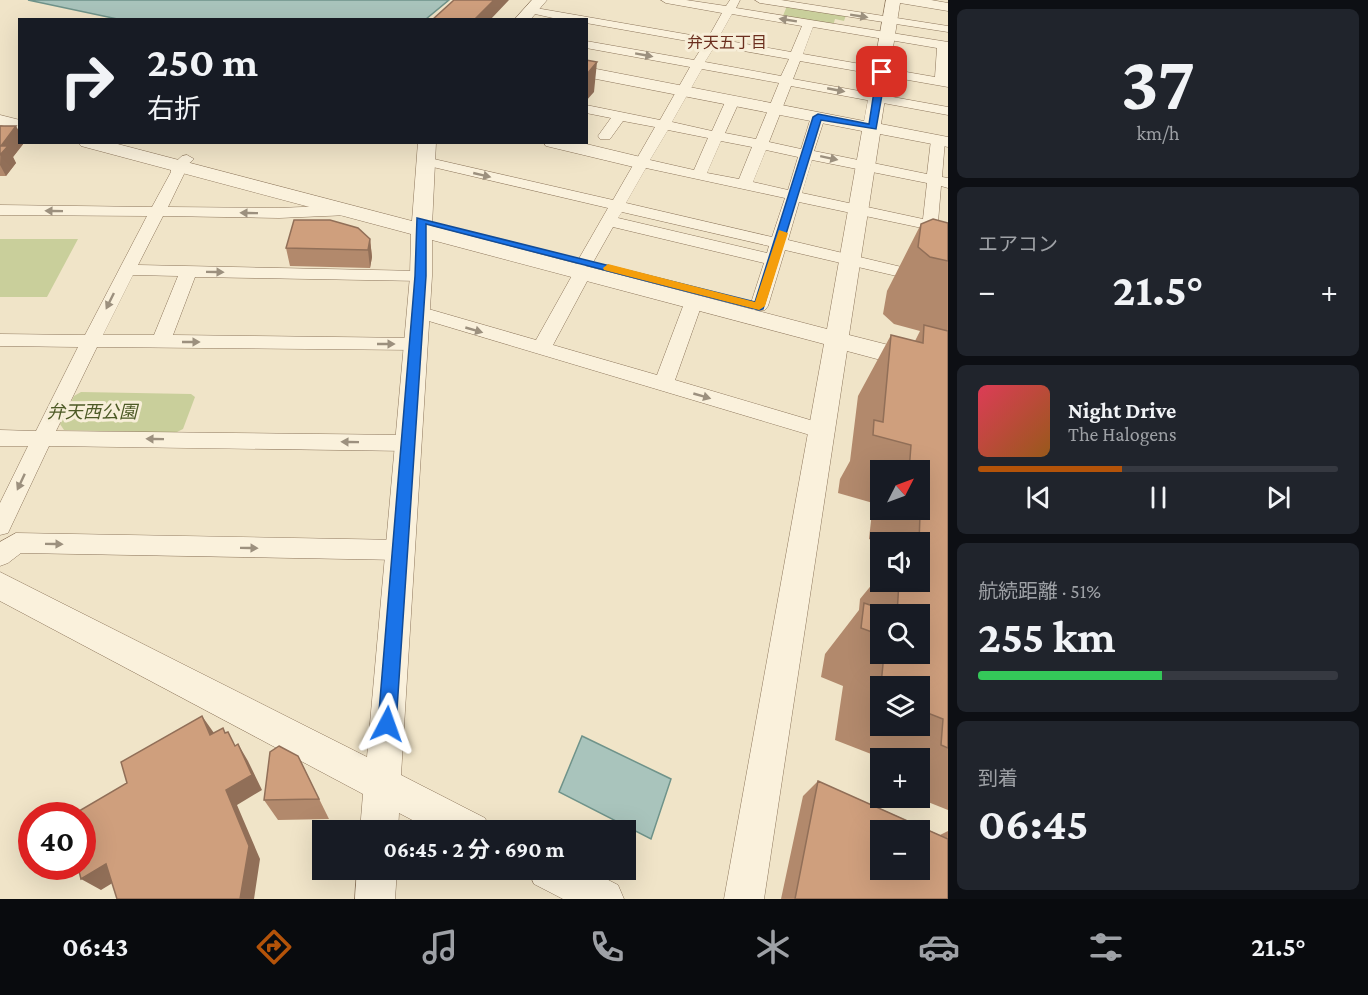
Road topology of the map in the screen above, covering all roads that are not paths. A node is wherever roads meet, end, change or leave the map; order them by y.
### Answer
1 (666, 0) edge
2 (760, 0) edge
3 (732, 5) edge
4 (948, 7) edge
5 (531, 10) edge
6 (894, 14) edge
7 (574, 18) edge
8 (588, 21) edge
9 (809, 24) junction
10 (948, 30) edge
11 (712, 42) junction
12 (588, 44) edge
13 (946, 45) edge
14 (795, 57) junction
15 (700, 65) junction
16 (588, 72) edge
17 (882, 72) junction
18 (785, 81) junction
19 (945, 83) edge
20 (684, 91) junction
21 (877, 98) junction
22 (733, 100) junction
23 (774, 108) junction
24 (588, 109) edge
25 (0, 111) edge
26 (948, 111) edge
27 (18, 116) edge
28 (619, 116) junction
29 (818, 117) junction
30 (0, 120) edge
31 (18, 124) edge
32 (664, 125) junction
33 (873, 128) junction
34 (605, 136) dead end
35 (716, 136) junction
36 (943, 141) edge
37 (96, 144) edge
38 (129, 144) edge
39 (561, 144) edge
40 (761, 144) junction
41 (426, 152) edge
42 (807, 153) junction
43 (182, 163) junction
44 (642, 163) junction
45 (866, 166) junction
46 (699, 174) junction
47 (941, 181) edge
48 (745, 184) junction
49 (795, 195) junction
50 (283, 204) junction
51 (859, 209) junction
52 (0, 210) edge
53 (156, 212) junction
54 (613, 214) junction
55 (421, 225) junction
56 (930, 225) junction
57 (948, 228) edge
58 (779, 243) junction
59 (773, 260) junction
60 (851, 260) junction
61 (584, 267) junction
62 (926, 267) junction
63 (126, 270) junction
64 (188, 272) junction
65 (421, 276) junction
66 (948, 283) edge
67 (694, 301) junction
68 (759, 306) junction
69 (418, 312) junction
70 (838, 333) junction
71 (0, 340) edge
72 (91, 341) junction
73 (161, 342) junction
74 (416, 344) junction
75 (541, 349) junction
76 (948, 356) edge
77 (948, 369) edge
78 (664, 384) junction
79 (820, 430) junction
80 (0, 438) edge
81 (41, 438) junction
82 (408, 443) junction
83 (0, 526) edge
84 (401, 550) junction
85 (0, 556) edge
86 (0, 586) edge
87 (383, 787) junction
88 (381, 820) edge
89 (449, 820) edge
90 (376, 880) edge
91 (567, 880) edge
92 (375, 899) edge
93 (604, 899) edge
94 (744, 899) edge

1 - 3 street
2 -> 6 street
9 -> 3 street
3 - 11 street
4 - 6 street
5 - 7 street
6 - 9 street
6 - 10 street
6 - 13 street
6 - 17 street
8 - 11 street
9 - 14 street
11 - 14 street
11 - 15 street
12 -> 15 street
13 - 19 street
14 - 17 street
14 - 18 street
15 - 18 street
15 - 20 street
16 - 20 street
17 - 19 street
17 - 21 street
18 -> 21 street
18 - 23 street
20 - 22 street
20 - 32 street
21 - 26 street
21 - 33 street
22 - 23 street
22 - 35 street
23 - 29 street
23 - 40 street
24 - 28 street
25 - 27 street
28 - 32 street
28 - 34 street
29 - 33 street
29 - 42 street
30 - 31 street
32 - 35 street
32 - 44 street
33 - 36 street
33 - 45 street
35 - 40 street
35 - 46 street
36 - 47 street
37 - 43 street
38 - 43 street
39 - 44 street
40 - 42 street
40 - 48 street
41 -> 54 street
41 - 55 street
42 -> 45 street
42 - 49 street
43 - 50 street
43 - 53 street
43 - 55 street
44 - 46 street
44 - 54 street
45 - 47 street
45 - 51 street
46 - 48 street
47 - 56 street
48 - 49 street
49 - 51 street
49 - 58 street
50 -> 53 street
50 - 55 street
51 - 56 street
51 - 60 street
53 -> 52 street
53 - 63 street
54 - 58 street
54 - 59 street
54 - 61 street
55 - 61 street
55 - 65 street
56 - 57 street
56 - 62 street
58 - 59 street
58 - 60 street
59 - 68 street
60 - 62 street
60 - 70 street
61 - 67 street
61 - 68 street
61 - 75 street
62 - 66 street
63 - 64 street
63 -> 72 street
64 -> 65 street
64 - 73 street
65 - 69 street
67 - 70 street
67 - 78 street
68 - 70 street
69 - 74 street
69 -> 75 street
70 - 76 street
70 - 77 street
70 - 79 street
71 - 72 street
72 - 73 street
72 - 81 street
73 -> 74 street
74 - 82 street
75 - 78 street
78 -> 79 street
79 - 94 street
80 - 81 street
82 -> 81 street
81 -> 83 street
82 - 84 street
85 -> 84 street
84 - 87 street
86 - 87 street
87 - 88 street
87 - 89 street
90 - 92 street
91 - 93 street

